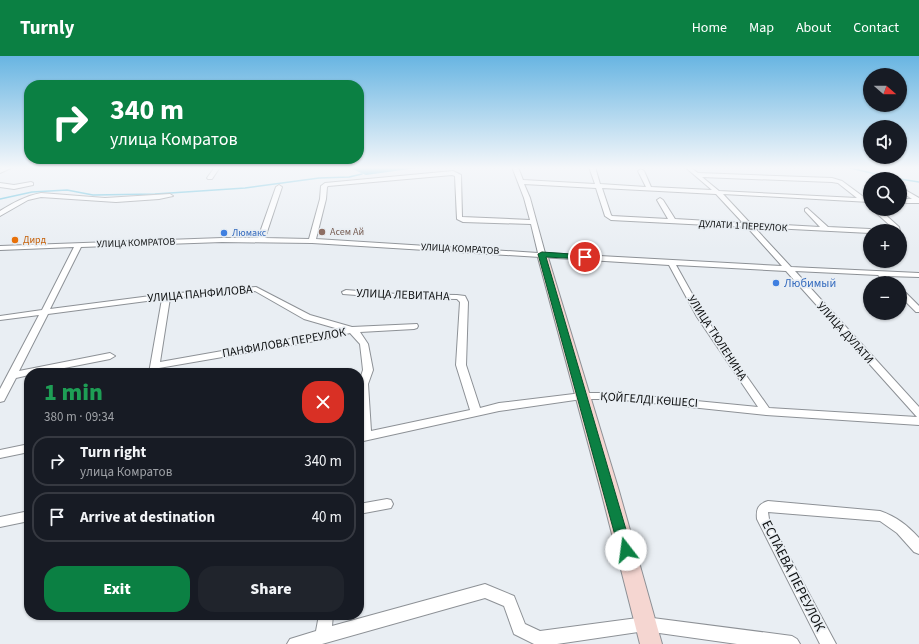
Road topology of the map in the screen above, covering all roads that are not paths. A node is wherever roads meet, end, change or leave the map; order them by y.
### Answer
1 (277, 194) edge
2 (323, 194) edge
3 (458, 194) edge
4 (525, 194) edge
5 (601, 194) edge
6 (719, 194) edge
7 (753, 194) edge
8 (857, 194) edge
9 (909, 194) edge
10 (170, 196) dead end
11 (863, 199) joint
12 (660, 200) dead end
13 (907, 201) edge
14 (919, 201) edge
15 (807, 210) dead end
16 (0, 214) edge
17 (882, 216) edge
18 (534, 222) junction
19 (673, 222) junction
20 (892, 224) edge
21 (749, 226) junction
22 (826, 229) junction
23 (863, 231) edge
24 (261, 240) junction
25 (312, 241) junction
26 (78, 245) junction
27 (0, 248) edge
28 (542, 254) junction
29 (671, 263) junction
30 (787, 268) junction
31 (880, 273) junction
32 (883, 276) edge
33 (919, 276) edge
34 (346, 292) dead end
35 (166, 296) junction
36 (907, 299) edge
37 (919, 310) edge
38 (45, 312) junction
39 (0, 318) edge
40 (414, 326) dead end
41 (352, 330) junction
42 (110, 356) dead end
43 (49, 368) edge
44 (154, 368) edge
45 (159, 368) edge
46 (24, 373) edge
47 (13, 375) junction
48 (364, 378) edge
49 (582, 396) junction
50 (0, 399) edge
51 (766, 411) junction
52 (476, 412) junction
53 (919, 414) edge
54 (919, 421) edge
55 (364, 437) edge
56 (24, 449) edge
57 (0, 454) edge
58 (387, 504) dead end
59 (364, 508) edge
60 (24, 517) edge
61 (0, 522) edge
62 (919, 548) edge
63 (325, 620) edge
64 (645, 624) junction
65 (323, 636) junction
66 (295, 644) edge
67 (651, 644) edge
68 (792, 644) edge
69 (828, 644) edge

1 - 24 street
2 - 25 street
3 - 18 street
4 - 18 street
5 - 19 street, ДУЛАТИ 1 ПЕРЕУЛОК
6 - 21 street, УЛИЦА ДУЛАТИ
7 - 11 street
8 - 11 street
9 - 14 street
10 - 16 street
12 - 19 street
13 - 14 street
15 - 22 street
17 - 20 street
18 - 28 street
19 - 21 street, ДУЛАТИ 1 ПЕРЕУЛОК
21 - 22 street, ДУЛАТИ 1 ПЕРЕУЛОК
21 - 30 street, УЛИЦА ДУЛАТИ
22 - 23 street, ДУЛАТИ 1 ПЕРЕУЛОК
24 - 25 street, УЛИЦА КОМРАТОВ
24 - 26 street, УЛИЦА КОМРАТОВ
25 - 28 street, УЛИЦА КОМРАТОВ
26 - 27 street, УЛИЦА КОМРАТОВ
26 - 38 street
28 - 29 street, УЛИЦА КОМРАТОВ
28 - 49 street
29 - 30 street, УЛИЦА КОМРАТОВ
29 - 51 street, УЛИЦА ТЮЛЕНИНА
30 - 31 street, УЛИЦА КОМРАТОВ
30 - 53 street, УЛИЦА ДУЛАТИ
31 - 32 street
31 - 33 street, УЛИЦА КОМРАТОВ
34 - 52 street, УЛИЦА ЛЕВИТАНА
35 - 38 street, УЛИЦА ПАНФИЛОВА
35 - 41 street, УЛИЦА ПАНФИЛОВА
35 - 44 street, ПАНФИЛОВА ПЕРЕУЛОК
36 - 37 street
38 - 39 street, УЛИЦА ПАНФИЛОВА
38 - 47 street
40 - 41 street, ПАНФИЛОВА ПЕРЕУЛОК
41 - 45 street, ПАНФИЛОВА ПЕРЕУЛОК
41 - 48 street
42 - 43 street
46 - 47 street
47 - 50 street
49 - 51 street, ҚОЙГЕЛДІ КӨШЕСІ
49 - 52 street, ҚОЙГЕЛДІ КӨШЕСІ
49 - 64 street
51 - 54 street, ҚОЙГЕЛДІ КӨШЕСІ
52 - 55 street, ҚОЙГЕЛДІ КӨШЕСІ
56 - 57 street
58 - 59 street
60 - 61 street
62 - 69 street, ЕСПАЕВА ПЕРЕУЛОК
63 - 65 street
64 - 65 street
64 - 67 street
64 - 68 street
65 - 66 street

